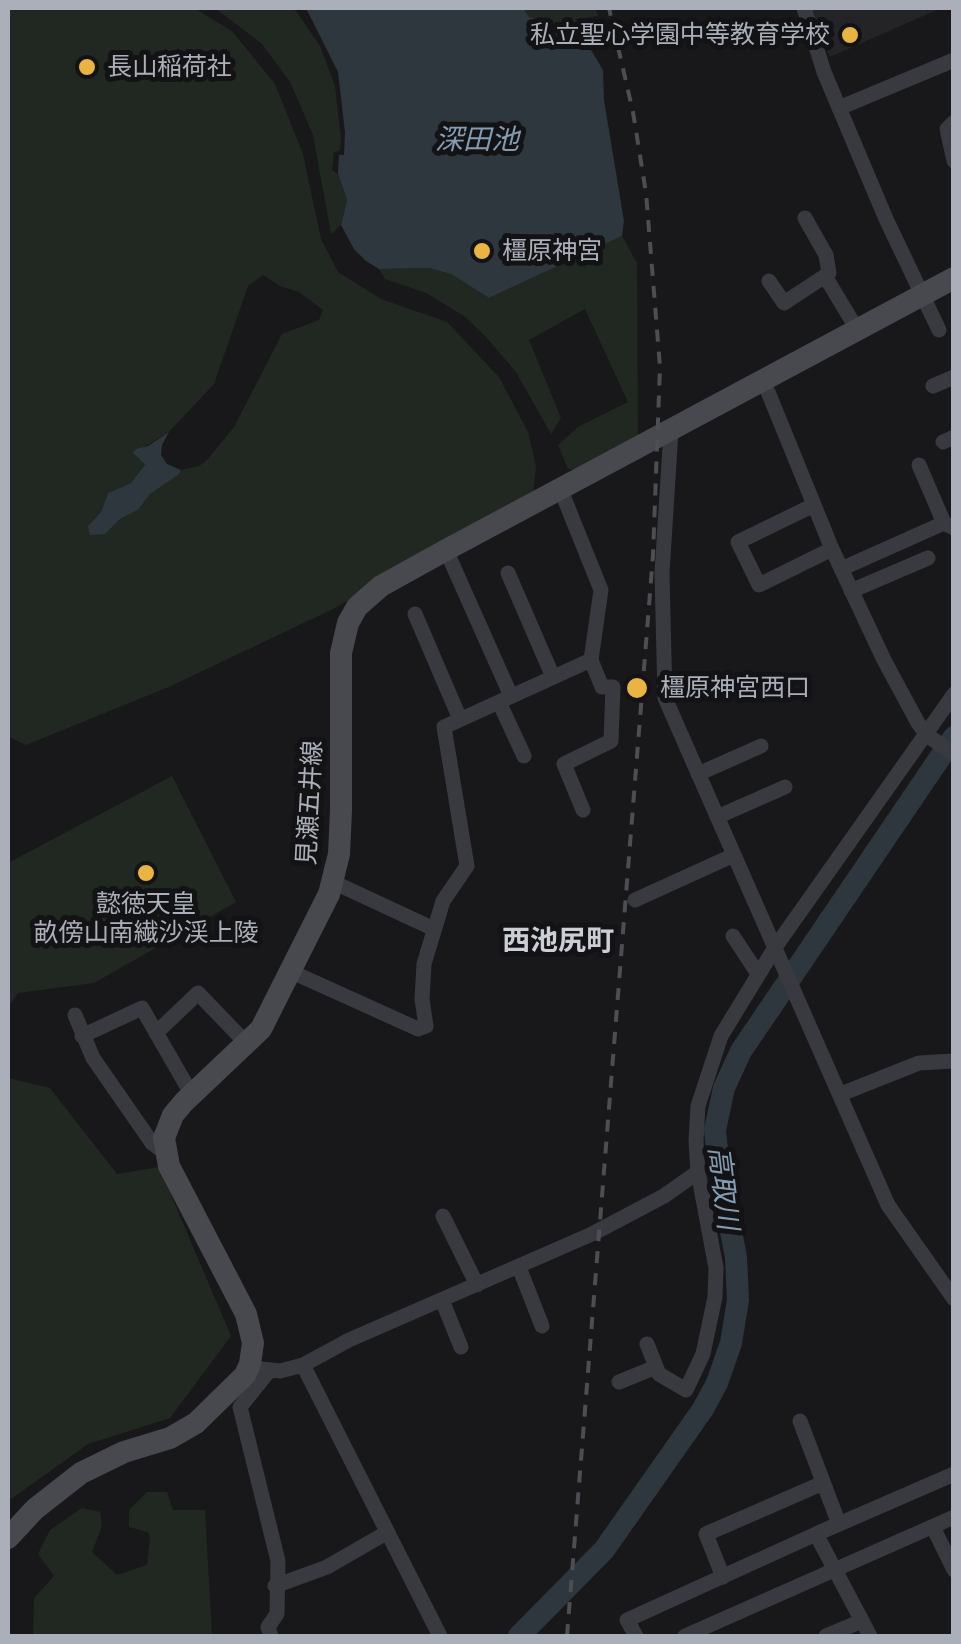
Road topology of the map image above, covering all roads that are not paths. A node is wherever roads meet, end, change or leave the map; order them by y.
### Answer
1 (804, 8) edge
2 (954, 60) edge
3 (839, 108) junction
4 (954, 122) edge
5 (954, 161) edge
6 (805, 218) dead end
7 (824, 276) junction
8 (769, 280) dead end
9 (952, 282) edge
10 (922, 296) junction
11 (939, 330) dead end
12 (858, 331) junction
13 (954, 377) edge
14 (764, 382) junction
15 (933, 386) dead end
16 (671, 432) junction
17 (919, 465) dead end
18 (560, 488) junction
19 (814, 505) junction
20 (949, 526) edge
21 (446, 550) junction
22 (832, 550) junction
23 (928, 558) dead end
24 (841, 569) junction
25 (508, 573) dead end
26 (852, 592) junction
27 (415, 614) dead end
28 (591, 660) junction
29 (553, 677) junction
30 (954, 694) edge
31 (505, 699) junction
32 (460, 719) junction
33 (929, 736) junction
34 (761, 746) dead end
35 (954, 754) edge
36 (524, 756) dead end
37 (698, 774) junction
38 (785, 787) dead end
39 (582, 810) dead end
40 (717, 817) junction
41 (734, 855) junction
42 (333, 882) junction
43 (635, 900) dead end
44 (434, 928) junction
45 (733, 936) dead end
46 (779, 952) junction
47 (292, 972) junction
48 (758, 974) junction
49 (76, 1014) dead end
50 (156, 1033) junction
51 (82, 1036) junction
52 (247, 1044) junction
53 (954, 1061) edge
54 (192, 1094) junction
55 (840, 1094) junction
56 (164, 1152) junction
57 (698, 1172) junction
58 (443, 1216) dead end
59 (519, 1267) junction
60 (477, 1285) junction
61 (951, 1291) edge
62 (442, 1300) junction
63 (542, 1326) dead end
64 (646, 1344) dead end
65 (461, 1347) dead end
66 (303, 1365) junction
67 (656, 1367) junction
68 (260, 1368) junction
69 (619, 1382) dead end
70 (800, 1421) dead end
71 (954, 1474) edge
72 (824, 1484) junction
73 (35, 1510) junction
74 (8, 1516) edge
75 (954, 1518) edge
76 (838, 1524) junction
77 (933, 1526) junction
78 (386, 1532) junction
79 (816, 1534) junction
80 (8, 1538) edge
81 (836, 1570) junction
82 (954, 1570) edge
83 (723, 1577) junction
84 (275, 1586) junction
85 (862, 1621) junction
86 (630, 1635) edge
87 (270, 1636) edge
88 (440, 1636) edge
89 (685, 1636) edge
90 (826, 1636) edge
91 (870, 1636) edge

1 - 3 street
2 - 3 street
3 - 10 street
4 - 5 street
6 - 7 street
7 - 8 street
7 - 12 street
9 - 10 main road, 見瀬五井線
10 - 11 street
10 - 12 main road, 見瀬五井線
12 - 14 main road, 見瀬五井線
13 - 15 street
14 - 16 main road, 見瀬五井線
14 - 19 street
16 - 18 main road, 見瀬五井線
16 - 37 street
17 - 20 street
18 - 21 main road, 見瀬五井線
18 - 28 street
19 - 22 street
19 - 22 street
20 - 24 street
21 - 31 street
21 - 42 main road, 見瀬五井線
22 - 24 street
23 - 26 street
24 - 26 street
25 - 29 street
26 - 33 street
27 - 32 street
28 - 29 street
28 - 39 street
29 - 31 street
30 - 33 street
31 - 32 street
31 - 36 street
32 - 44 street
33 - 35 street
33 - 46 street
34 - 37 street
37 - 40 street
38 - 40 street
40 - 41 street
41 - 43 street
41 - 46 street
42 - 44 street
42 - 47 main road, 見瀬五井線
44 - 47 street
45 - 48 street
46 - 48 street
46 - 55 street
47 - 52 main road, 見瀬五井線
48 - 57 street
49 - 51 street
50 - 51 street
50 - 52 street
50 - 54 street
51 - 56 street
52 - 54 main road, 見瀬五井線
53 - 55 street
54 - 56 main road, 見瀬五井線
55 - 61 street
56 - 68 main road
57 - 59 street
57 - 67 street
58 - 60 street
59 - 60 street
59 - 63 street
60 - 62 street
62 - 65 street
62 - 66 street
64 - 67 street
66 - 68 street
66 - 78 street
67 - 69 street
68 - 73 main road
68 - 84 street
70 - 72 street
71 - 76 street
72 - 76 street
72 - 83 street
73 - 74 street
73 - 80 main road
75 - 77 street
76 - 79 street
77 - 81 street
77 - 82 street
78 - 84 street
78 - 88 street
79 - 81 street
79 - 83 street
81 - 85 street
81 - 89 street
83 - 86 street
84 - 87 street
85 - 90 street
85 - 91 street

